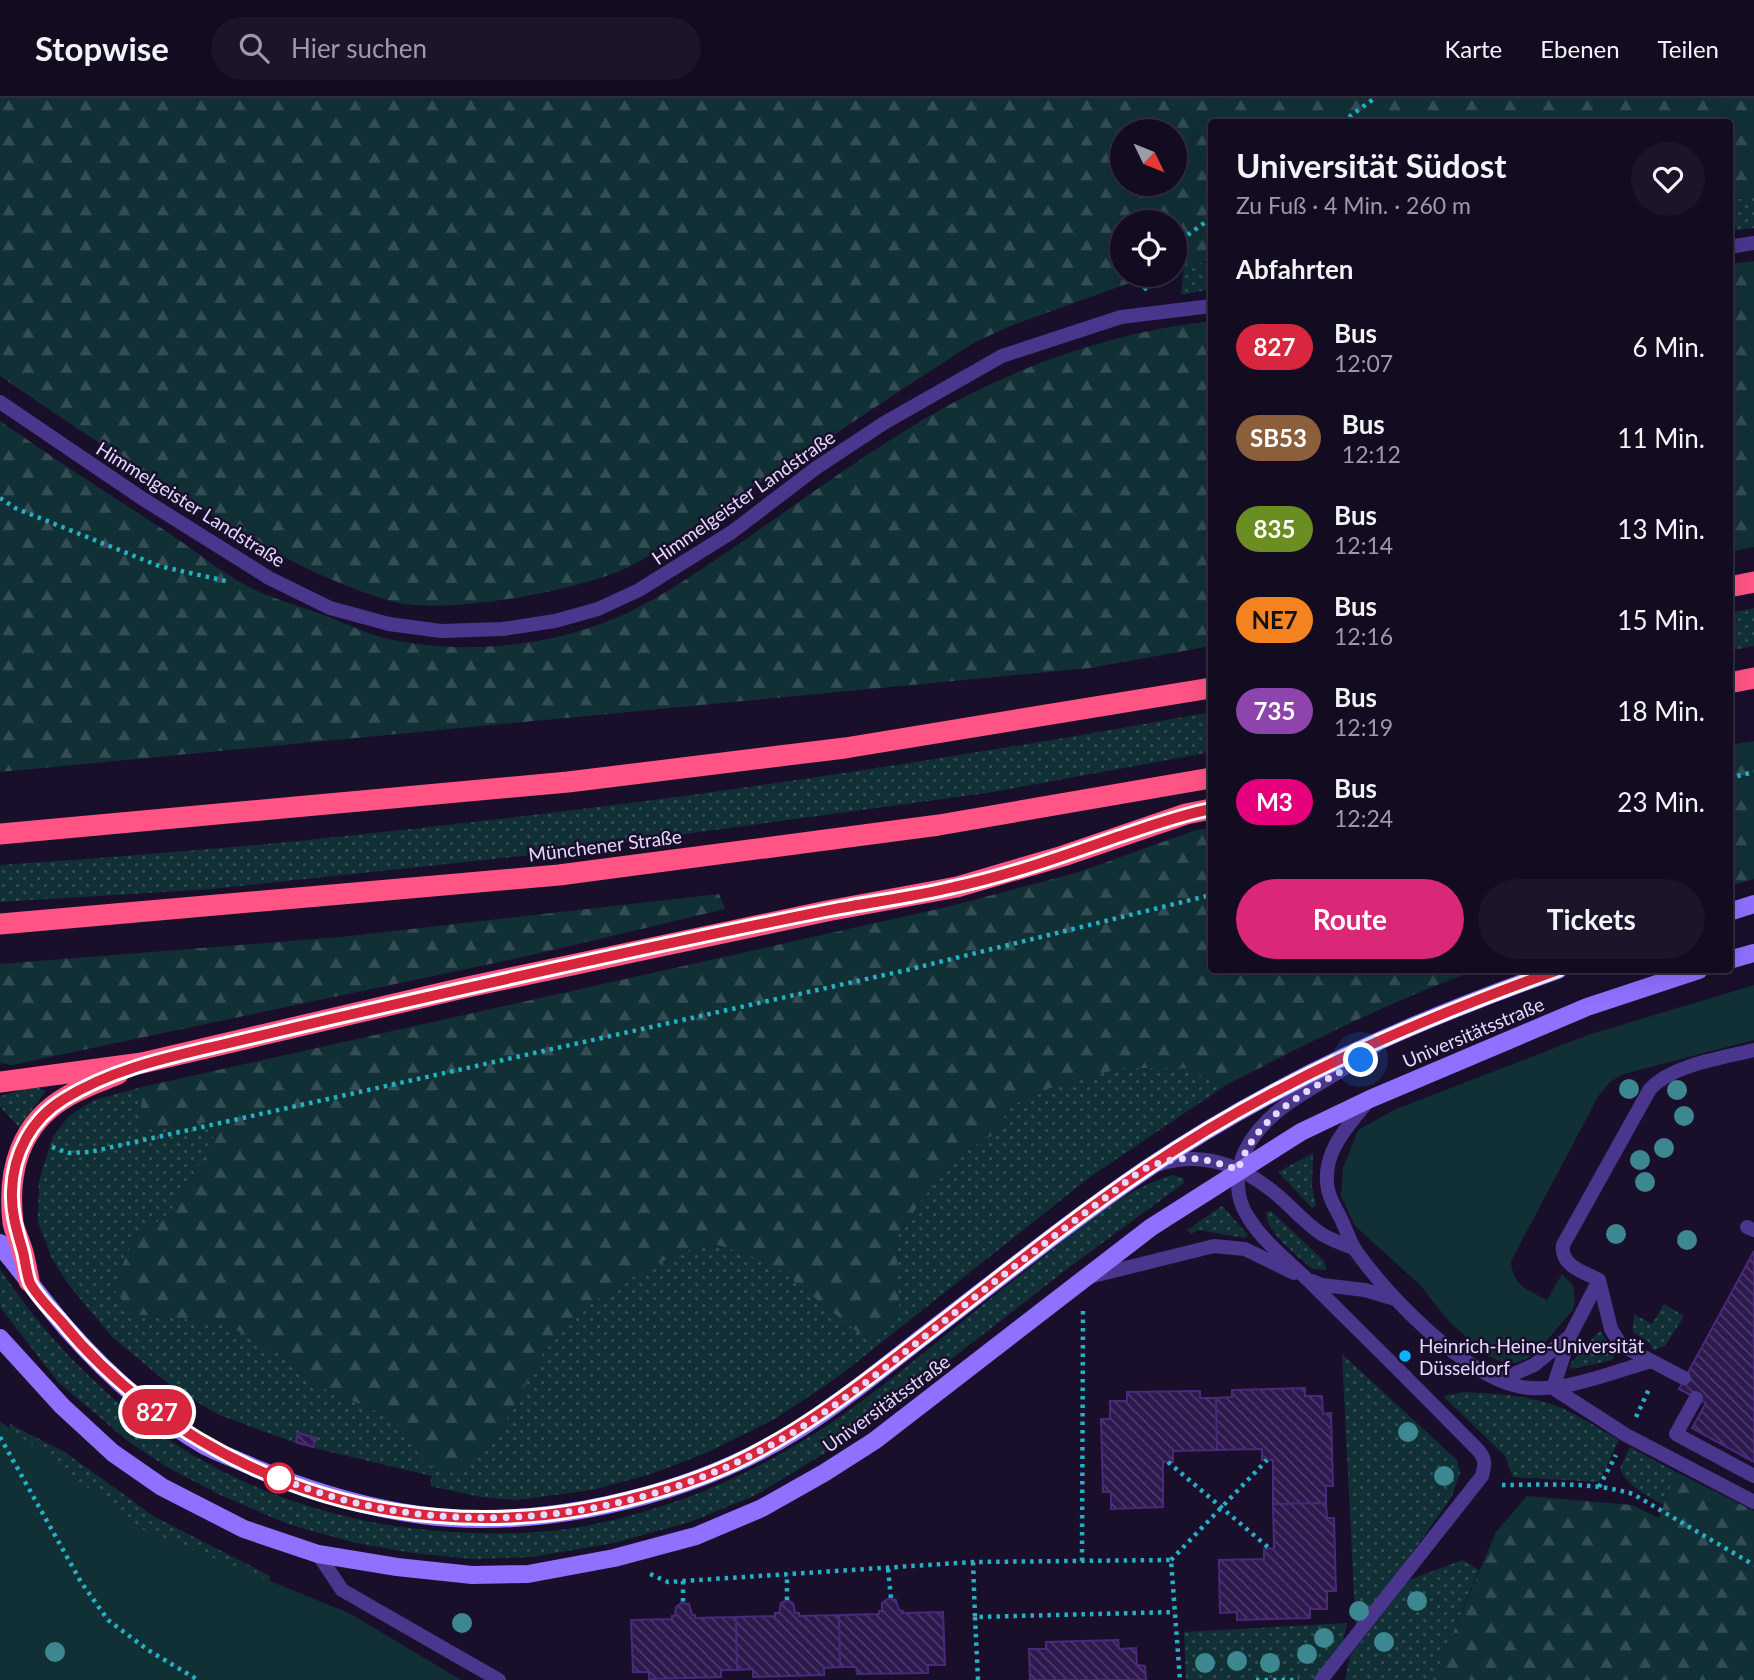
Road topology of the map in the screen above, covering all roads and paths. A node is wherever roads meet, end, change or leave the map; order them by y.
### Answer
1 (1376, 98) edge
2 (1346, 119) edge
3 (1208, 220) edge
4 (1187, 236) edge
5 (1754, 243) edge
6 (1733, 246) edge
7 (1208, 306) edge
8 (0, 402) edge
9 (0, 498) edge
10 (269, 578) junction
11 (1754, 582) edge
12 (1733, 586) edge
13 (1754, 678) edge
14 (1733, 682) edge
15 (1208, 688) edge
16 (1754, 772) edge
17 (1733, 777) edge
18 (1208, 779) edge
19 (1208, 810) edge
20 (0, 834) edge
21 (1208, 896) edge
22 (1754, 904) edge
23 (1733, 911) edge
24 (0, 924) edge
25 (1754, 953) edge
26 (1733, 959) edge
27 (1550, 973) edge
28 (1690, 973) edge
29 (1390, 1035) junction
30 (1754, 1051) edge
31 (142, 1063) junction
32 (0, 1082) edge
33 (1370, 1099) junction
34 (26, 1138) junction
35 (1148, 1168) junction
36 (1238, 1170) junction
37 (0, 1242) edge
38 (1355, 1249) junction
39 (1084, 1278) junction
40 (1309, 1280) junction
41 (1599, 1280) junction
42 (29, 1281) junction
43 (1396, 1299) junction
44 (1570, 1336) junction
45 (0, 1338) edge
46 (1651, 1362) junction
47 (1684, 1378) dead end
48 (1500, 1380) junction
49 (1553, 1388) junction
50 (1696, 1398) dead end
51 (0, 1437) edge
52 (1267, 1460) dead end
53 (1168, 1462) dead end
54 (1482, 1476) junction
55 (1754, 1476) edge
56 (1754, 1502) edge
57 (1221, 1508) junction
58 (1269, 1548) dead end
59 (318, 1554) junction
60 (614, 1558) junction
61 (1171, 1560) junction
62 (1082, 1561) junction
63 (973, 1562) junction
64 (1754, 1565) edge
65 (888, 1569) junction
66 (787, 1574) junction
67 (683, 1581) junction
68 (891, 1598) dead end
69 (787, 1600) dead end
70 (683, 1602) dead end
71 (1175, 1612) junction
72 (975, 1617) junction
73 (198, 1680) edge
74 (499, 1680) edge
75 (978, 1680) edge
76 (1180, 1680) edge
77 (1256, 1680) edge
78 (1321, 1680) edge

1 - 2 path
3 - 4 path
5 - 6 lane
7 - 10 lane, Himmelgeister Landstraße
8 - 10 lane, Himmelgeister Landstraße
9 - 10 path
11 - 12 highway
13 - 14 highway
15 - 20 highway
16 - 17 path
18 - 24 highway, Münchener Straße
19 - 31 highway
21 - 34 path
22 - 23 street
25 - 26 street
27 - 29 street, Universitätsstraße
28 - 33 street, Universitätsstraße
29 - 35 street, Universitätsstraße
29 - 36 lane
30 - 41 lane
31 - 32 highway
31 - 34 highway
33 - 36 street, Universitätsstraße
33 - 38 lane
34 - 42 highway
35 - 36 lane
35 - 42 street, Universitätsstraße
36 - 38 lane
36 - 39 street, Universitätsstraße
36 - 40 lane
37 - 42 street, Universitätsstraße
38 - 43 lane
39 - 40 lane
39 - 60 street, Universitätsstraße
39 - 62 path
40 - 43 lane
40 - 54 lane
41 - 44 lane
41 - 46 lane
43 - 48 lane
44 - 48 lane
44 - 49 lane
45 - 59 street, Universitätsstraße
46 - 47 lane
46 - 49 lane
48 - 49 lane
49 - 56 lane
50 - 55 lane
51 - 73 path
52 - 57 path
53 - 57 path
54 - 64 path
54 - 78 lane
57 - 58 path
57 - 61 path
59 - 60 street, Universitätsstraße
59 - 74 lane
60 - 67 path
61 - 62 path
61 - 71 path
62 - 63 path
63 - 65 path
63 - 72 path
65 - 66 path
65 - 68 path
66 - 67 path
66 - 69 path
67 - 70 path
71 - 72 path
71 - 76 path
72 - 75 path
77 - 78 path

